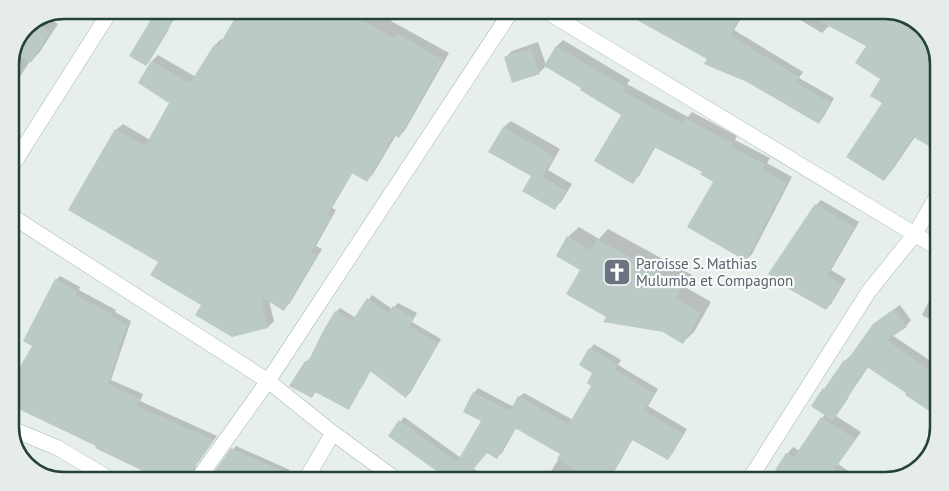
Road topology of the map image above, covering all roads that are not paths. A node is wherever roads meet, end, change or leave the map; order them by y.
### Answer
1 (105, 19) edge
2 (506, 19) edge
3 (559, 19) edge
4 (19, 155) edge
5 (930, 208) edge
6 (19, 221) edge
7 (915, 234) junction
8 (930, 243) edge
9 (268, 381) junction
10 (19, 432) edge
11 (333, 433) junction
12 (98, 472) edge
13 (203, 472) edge
14 (311, 472) edge
15 (386, 472) edge
16 (754, 472) edge

1 - 4 street
2 - 9 street
3 - 7 street
5 - 7 street
6 - 9 street
7 - 8 street
7 - 16 street
9 - 11 street
9 - 13 street
10 - 12 street
11 - 14 street
11 - 15 street

